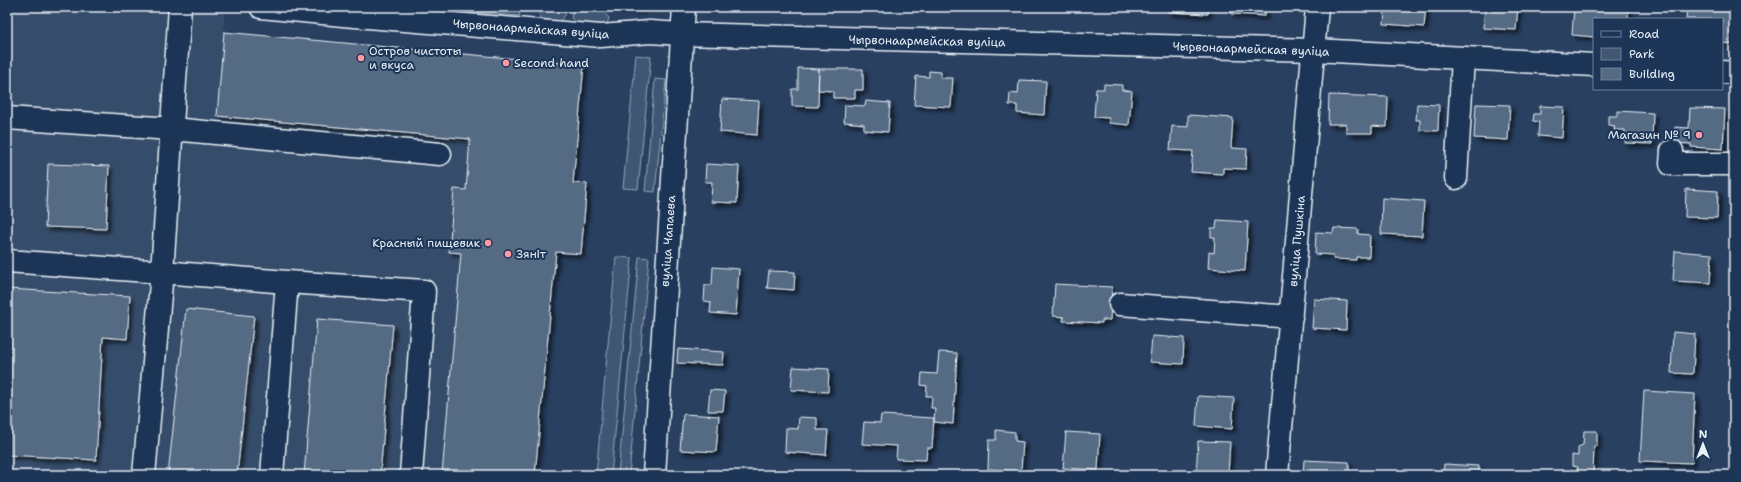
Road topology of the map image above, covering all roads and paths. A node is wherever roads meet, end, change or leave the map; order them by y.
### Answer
1 (180, 7) edge
2 (261, 7) edge
3 (684, 7) edge
4 (1317, 7) edge
5 (344, 11) edge
6 (682, 34) junction
7 (1314, 50) junction
8 (1463, 58) junction
9 (1593, 65) edge
10 (1723, 72) edge
11 (1734, 73) edge
12 (7, 118) edge
13 (172, 129) junction
14 (1672, 151) dead end
15 (440, 154) dead end
16 (1734, 164) edge
17 (1456, 178) dead end
18 (7, 261) edge
19 (162, 272) junction
20 (287, 282) junction
21 (1120, 304) dead end
22 (1291, 317) junction
23 (144, 475) edge
24 (272, 475) edge
25 (411, 475) edge
26 (654, 475) edge
27 (1277, 475) edge

1 - 13 main road
2 - 5 main road, Чырвонаармейская вуліца
3 - 6 main road, вуліца Чапаева
4 - 7 main road, вуліца Пушкіна
5 - 6 main road, Чырвонаармейская вуліца
6 - 7 main road, Чырвонаармейская вуліца
6 - 26 main road, вуліца Чапаева
7 - 8 main road, Чырвонаармейская вуліца
7 - 22 main road, вуліца Пушкіна
8 - 9 main road, Чырвонаармейская вуліца
8 - 17 main road
10 - 11 main road
12 - 13 main road
13 - 15 main road
13 - 19 main road
14 - 16 main road
18 - 19 main road
19 - 20 main road
19 - 23 main road
20 - 24 main road
20 - 25 main road
21 - 22 main road
22 - 27 main road, вуліца Пушкіна

